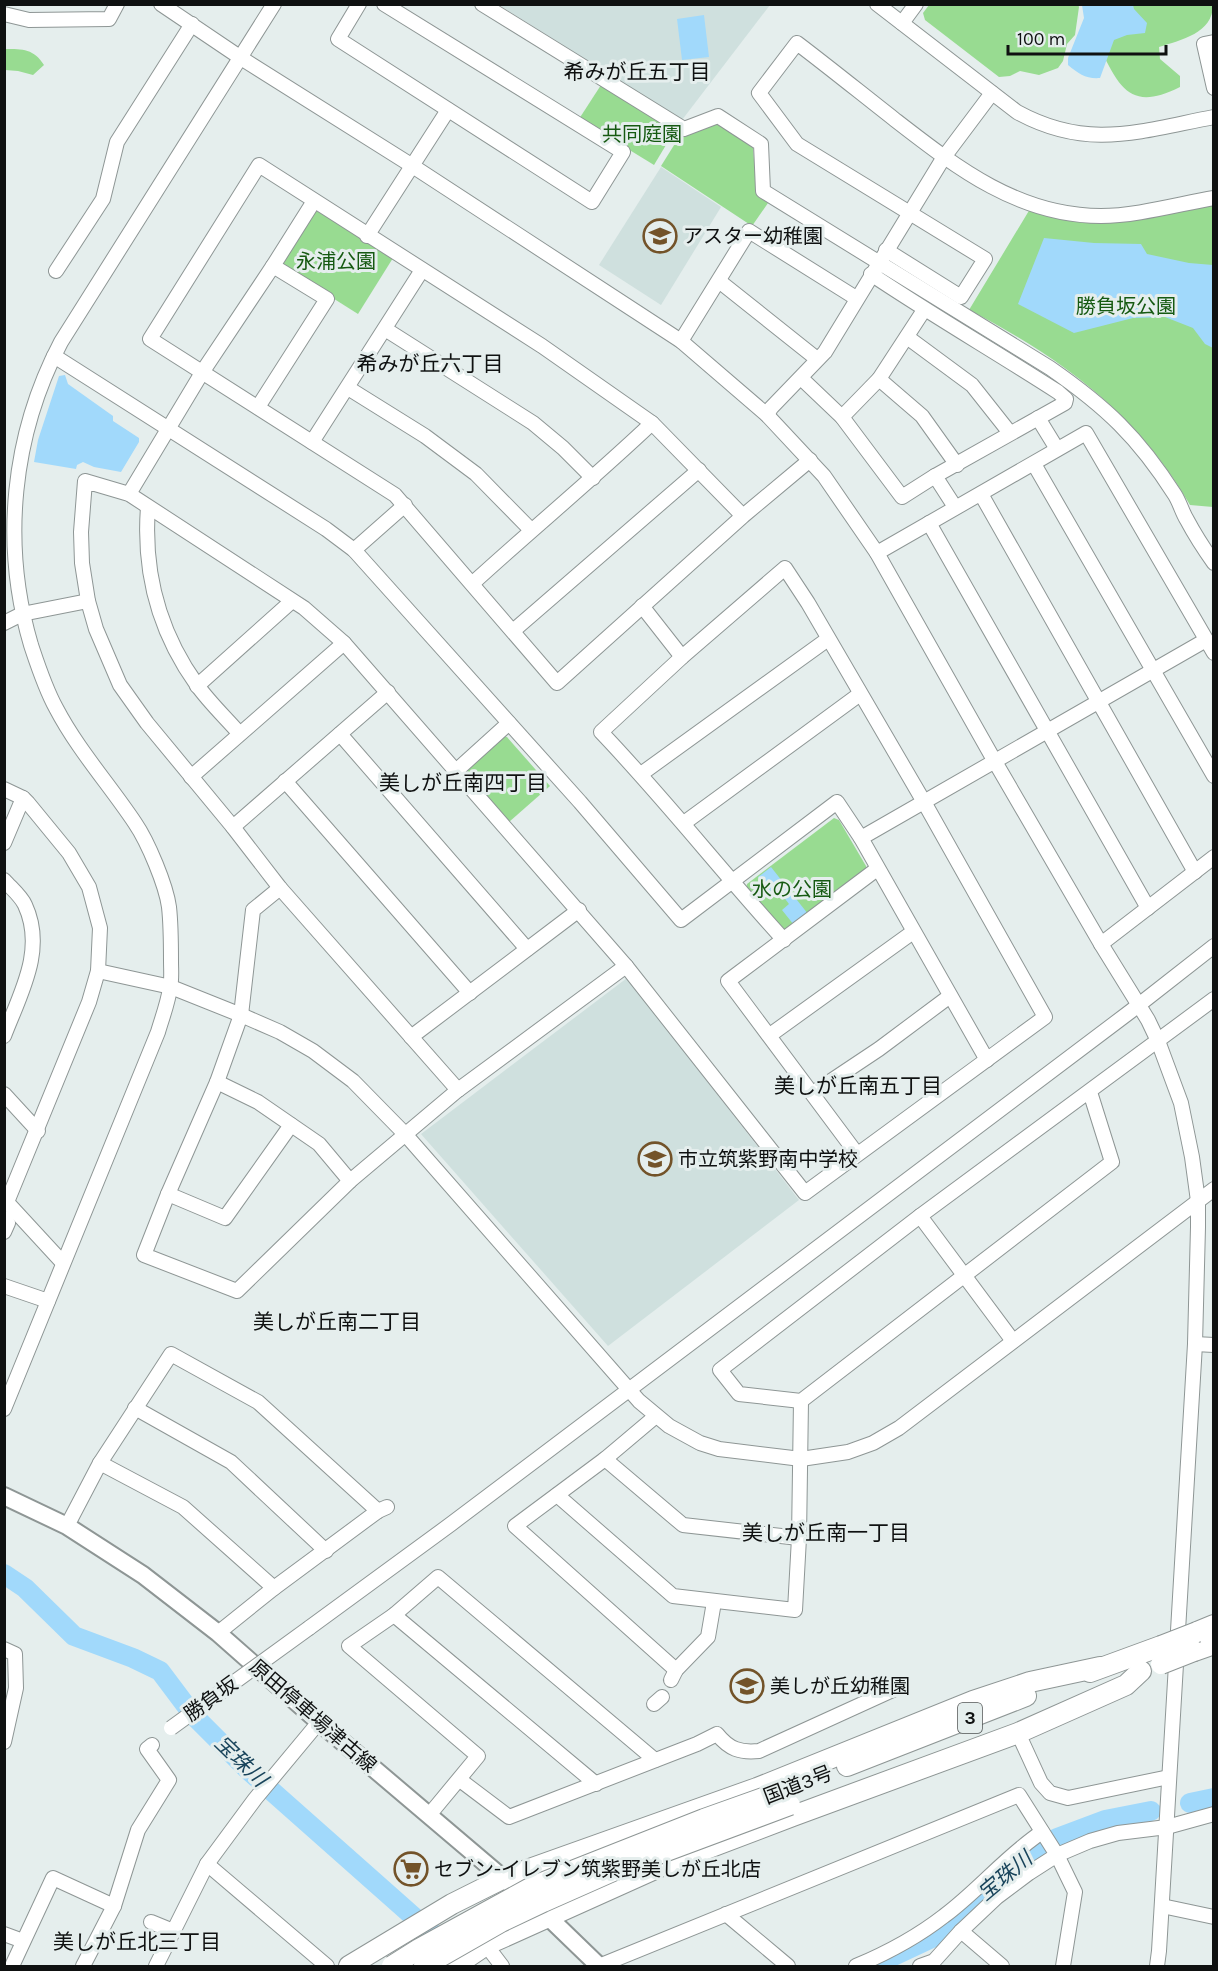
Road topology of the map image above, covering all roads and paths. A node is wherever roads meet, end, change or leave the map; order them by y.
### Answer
1 (117, 4) edge
2 (161, 4) edge
3 (274, 4) edge
4 (359, 4) edge
5 (384, 4) edge
6 (482, 4) edge
7 (877, 4) edge
8 (916, 4) edge
9 (4, 14) edge
10 (902, 23) junction
11 (192, 24) junction
12 (1214, 42) edge
13 (241, 58) junction
14 (1214, 88) edge
15 (992, 93) junction
16 (448, 110) junction
17 (1214, 117) edge
18 (944, 157) junction
19 (411, 165) junction
20 (1214, 198) edge
21 (314, 201) junction
22 (910, 212) junction
23 (367, 236) junction
24 (886, 250) junction
25 (273, 266) junction
26 (875, 269) junction
27 (422, 270) junction
28 (56, 271) dead end
29 (719, 281) junction
30 (856, 298) junction
31 (924, 310) junction
32 (385, 329) junction
33 (907, 337) junction
34 (681, 341) junction
35 (54, 356) junction
36 (818, 359) junction
37 (202, 371) junction
38 (801, 378) junction
39 (879, 379) junction
40 (348, 388) junction
41 (258, 407) junction
42 (767, 415) junction
43 (842, 417) junction
44 (1038, 418) junction
45 (652, 423) junction
46 (168, 429) junction
47 (1010, 433) junction
48 (312, 442) junction
49 (1058, 449) junction
50 (810, 460) junction
51 (1034, 464) junction
52 (957, 465) junction
53 (699, 470) junction
54 (935, 476) junction
55 (593, 478) junction
56 (129, 494) junction
57 (981, 494) junction
58 (405, 505) junction
59 (148, 507) junction
60 (956, 507) junction
61 (743, 516) junction
62 (929, 523) junction
63 (531, 530) junction
64 (354, 550) junction
65 (876, 553) junction
66 (1214, 563) edge
67 (473, 583) junction
68 (88, 601) junction
69 (292, 601) junction
70 (642, 606) junction
71 (22, 614) junction
72 (4, 624) edge
73 (513, 631) junction
74 (828, 639) junction
75 (1206, 640) junction
76 (344, 643) junction
77 (1214, 653) edge
78 (682, 657) junction
79 (1153, 671) junction
80 (197, 686) junction
81 (388, 692) junction
82 (860, 694) junction
83 (1099, 701) junction
84 (509, 723) junction
85 (1046, 731) junction
86 (239, 733) junction
87 (340, 734) junction
88 (994, 760) junction
89 (456, 770) junction
90 (641, 774) junction
91 (1214, 776) edge
92 (191, 777) junction
93 (285, 781) junction
94 (4, 789) edge
95 (23, 798) junction
96 (924, 802) junction
97 (684, 823) junction
98 (233, 827) junction
99 (861, 838) junction
100 (4, 843) edge
101 (1214, 857) edge
102 (877, 869) junction
103 (1195, 872) junction
104 (4, 880) edge
105 (730, 881) junction
106 (280, 888) junction
107 (1148, 908) junction
108 (579, 910) junction
109 (913, 932) junction
110 (784, 940) junction
111 (1101, 944) junction
112 (1214, 946) edge
113 (527, 949) junction
114 (626, 966) junction
115 (98, 971) junction
116 (171, 987) junction
117 (470, 993) junction
118 (950, 996) junction
119 (1214, 999) edge
120 (1140, 1005) junction
121 (241, 1015) junction
122 (770, 1035) junction
123 (4, 1036) edge
124 (411, 1037) junction
125 (1158, 1041) junction
126 (987, 1060) junction
127 (217, 1082) junction
128 (458, 1090) junction
129 (1090, 1092) junction
130 (813, 1093) junction
131 (4, 1094) edge
132 (291, 1125) junction
133 (38, 1131) junction
134 (405, 1134) junction
135 (857, 1154) junction
136 (350, 1181) junction
137 (1214, 1189) edge
138 (168, 1194) junction
139 (6, 1201) edge
140 (1198, 1201) junction
141 (920, 1216) junction
142 (4, 1218) edge
143 (4, 1232) edge
144 (63, 1263) junction
145 (964, 1275) junction
146 (4, 1286) edge
147 (48, 1301) junction
148 (1013, 1341) junction
149 (1195, 1344) junction
150 (1214, 1345) edge
151 (629, 1389) junction
152 (801, 1401) junction
153 (135, 1408) junction
154 (4, 1409) edge
155 (656, 1416) junction
156 (605, 1459) junction
157 (801, 1459) junction
158 (100, 1463) junction
159 (557, 1495) junction
160 (4, 1496) edge
161 (67, 1526) junction
162 (799, 1538) junction
163 (326, 1551) junction
164 (274, 1588) junction
165 (714, 1602) junction
166 (394, 1614) junction
167 (218, 1633) junction
168 (1202, 1636) edge
169 (1214, 1644) edge
170 (4, 1649) edge
171 (1161, 1655) junction
172 (1100, 1668) junction
173 (1141, 1671) junction
174 (10, 1687) edge
175 (895, 1689) dead end
176 (319, 1722) junction
177 (171, 1728) dead end
178 (1018, 1733) junction
179 (5, 1734) edge
180 (152, 1744) dead end
181 (656, 1760) junction
182 (1169, 1777) junction
183 (460, 1780) junction
184 (596, 1784) junction
185 (787, 1804) junction
186 (430, 1814) junction
187 (1214, 1814) edge
188 (1167, 1827) junction
189 (1042, 1832) junction
190 (1057, 1855) junction
191 (207, 1863) junction
192 (504, 1878) junction
193 (114, 1906) junction
194 (1162, 1906) junction
195 (726, 1914) junction
196 (549, 1917) junction
197 (1214, 1917) edge
198 (151, 1922) dead end
199 (501, 1922) junction
200 (173, 1931) junction
201 (960, 1931) junction
202 (4, 1934) edge
203 (22, 1941) junction
204 (480, 1949) junction
205 (12, 1966) edge
206 (82, 1966) edge
207 (156, 1966) edge
208 (327, 1966) edge
209 (349, 1966) edge
210 (392, 1966) edge
211 (424, 1966) edge
212 (437, 1966) edge
213 (455, 1966) edge
214 (502, 1966) edge
215 (599, 1966) edge
216 (788, 1966) edge
217 (855, 1966) edge
218 (920, 1966) edge
219 (1002, 1966) edge
220 (1063, 1966) edge
221 (1157, 1966) edge

1 - 9 street
2 - 11 street
3 - 13 street
4 - 16 street
5 - 16 street
6 - 26 street
7 - 10 street
8 - 10 street
10 - 15 street
11 - 13 street
11 - 28 street
12 - 14 street
13 - 19 street
13 - 35 street
15 - 17 street
15 - 18 street
16 - 19 street
18 - 20 street
18 - 22 street
18 - 22 street
19 - 23 street
19 - 34 street
21 - 23 street
21 - 25 street
21 - 37 street
22 - 24 street
22 - 24 street
23 - 27 street
24 - 26 street
25 - 37 street
25 - 41 street
26 - 30 street
26 - 31 street
26 - 66 street
27 - 32 street
27 - 45 street
29 - 30 street
29 - 34 street
29 - 36 street
30 - 36 street
31 - 33 street
31 - 44 street
32 - 40 street
32 - 55 street
33 - 39 street
33 - 47 street
34 - 42 street
35 - 46 street
35 - 71 street
36 - 38 street
37 - 41 street
37 - 46 street
38 - 42 street
38 - 43 street
39 - 43 street
39 - 52 street
40 - 48 street
40 - 63 street
41 - 48 street
42 - 50 street
43 - 54 street
44 - 47 street
44 - 49 street
45 - 53 street
45 - 55 street
46 - 56 street
46 - 64 street
47 - 52 street
48 - 58 street
49 - 51 street
49 - 75 street
50 - 61 street
50 - 65 street
51 - 57 street
51 - 79 street
52 - 54 street
53 - 61 street
53 - 73 street
54 - 60 street
55 - 63 street
56 - 59 street
56 - 68 street
57 - 60 street
57 - 83 street
58 - 64 street
58 - 67 street
59 - 69 street
59 - 80 street
60 - 62 street
61 - 70 street
62 - 65 street
62 - 85 street
63 - 67 street
64 - 84 street
65 - 88 street
67 - 73 street
68 - 71 street
68 - 92 street
69 - 76 street
69 - 80 street
70 - 73 street
70 - 78 street
71 - 72 street
71 - 116 street
74 - 78 street
74 - 82 street
74 - 90 street
75 - 77 street
75 - 79 street
76 - 81 street
76 - 86 street
78 - 90 street
79 - 83 street
79 - 91 street
80 - 86 street
81 - 87 street
81 - 89 street
82 - 96 street
82 - 97 street
83 - 85 street
83 - 103 street
84 - 89 street
84 - 105 street
85 - 88 street
85 - 107 street
86 - 92 street
87 - 93 street
87 - 113 street
88 - 96 street
88 - 111 street
89 - 108 street
90 - 97 street
92 - 98 street
93 - 98 street
93 - 117 street
94 - 95 street
95 - 100 street
95 - 115 street
96 - 99 street
96 - 126 street
97 - 105 street
98 - 106 street
99 - 102 street
99 - 105 street
101 - 103 street
102 - 109 street
102 - 110 street
103 - 107 street
104 - 123 street
105 - 110 street
106 - 121 street
106 - 124 street
107 - 111 street
108 - 113 street
108 - 114 street
109 - 118 street
109 - 122 street
110 - 122 street
111 - 120 street
112 - 120 street, 勝負坂
113 - 117 street
114 - 128 street
114 - 135 street
115 - 116 street
115 - 133 street
116 - 121 street
116 - 144 street
117 - 124 street
118 - 126 street
118 - 130 street
119 - 125 street
120 - 125 street
120 - 151 street, 勝負坂
121 - 127 street
121 - 134 street
122 - 130 street
124 - 128 street
125 - 129 street
125 - 140 street
126 - 135 street
127 - 132 street
127 - 138 street
128 - 134 street
129 - 141 street
129 - 145 street
130 - 135 street
131 - 133 street
132 - 136 street
132 - 138 street
133 - 139 street
134 - 136 street
134 - 151 street
136 - 138 street
137 - 140 street
139 - 144 street
140 - 148 street
140 - 149 street
141 - 145 street
141 - 152 street
142 - 143 street
144 - 147 street
145 - 148 street
145 - 152 street
146 - 147 street
147 - 154 street
148 - 157 street
149 - 150 street
149 - 182 street
151 - 155 street
151 - 177 street, 勝負坂, bridge
152 - 157 street
153 - 158 street
153 - 163 street
153 - 163 street
155 - 156 street
155 - 157 street
156 - 159 street
156 - 162 street
157 - 162 street
158 - 161 street
158 - 164 street
159 - 165 street
159 - 165 street
160 - 161 main road, 原田停車場津古線
161 - 167 main road, 原田停車場津古線
162 - 165 street
163 - 164 street
164 - 167 street
166 - 181 street
166 - 183 street
166 - 184 street
167 - 176 main road, 原田停車場津古線
168 - 169 highway, 国道3号 / 3
168 - 171 highway, 国道3号 / 3, bridge
170 - 174 street
171 - 172 highway, 国道3号 / 3
171 - 173 highway, 国道3号 / 3
172 - 185 highway, 国道3号 / 3
172 - 192 highway
173 - 178 highway
173 - 185 highway, 国道3号 / 3
174 - 179 street
175 - 181 street
176 - 186 main road, 原田停車場津古線
176 - 191 street
178 - 182 street
178 - 185 highway
180 - 193 street
181 - 184 street
182 - 188 street
183 - 184 street
183 - 186 street
185 - 196 highway
185 - 199 highway, 国道3号 / 3, bridge
185 - 210 highway, 国道3号 / 3, bridge
186 - 192 main road, 原田停車場津古線
187 - 188 street
188 - 190 street
188 - 194 street
189 - 190 street
189 - 195 street
189 - 217 street
190 - 201 street
190 - 220 street
191 - 200 street
191 - 208 street
192 - 196 main road, 原田停車場津古線
192 - 209 highway
193 - 203 street
193 - 206 street
194 - 197 street
194 - 221 street
195 - 215 street
195 - 216 street
196 - 204 highway
196 - 215 main road, 原田停車場津古線
198 - 200 street
199 - 211 highway, 国道3号 / 3, bridge
199 - 212 highway, bridge
200 - 207 street
201 - 218 street
201 - 219 street
202 - 203 street
203 - 205 street
204 - 213 highway
204 - 214 street

